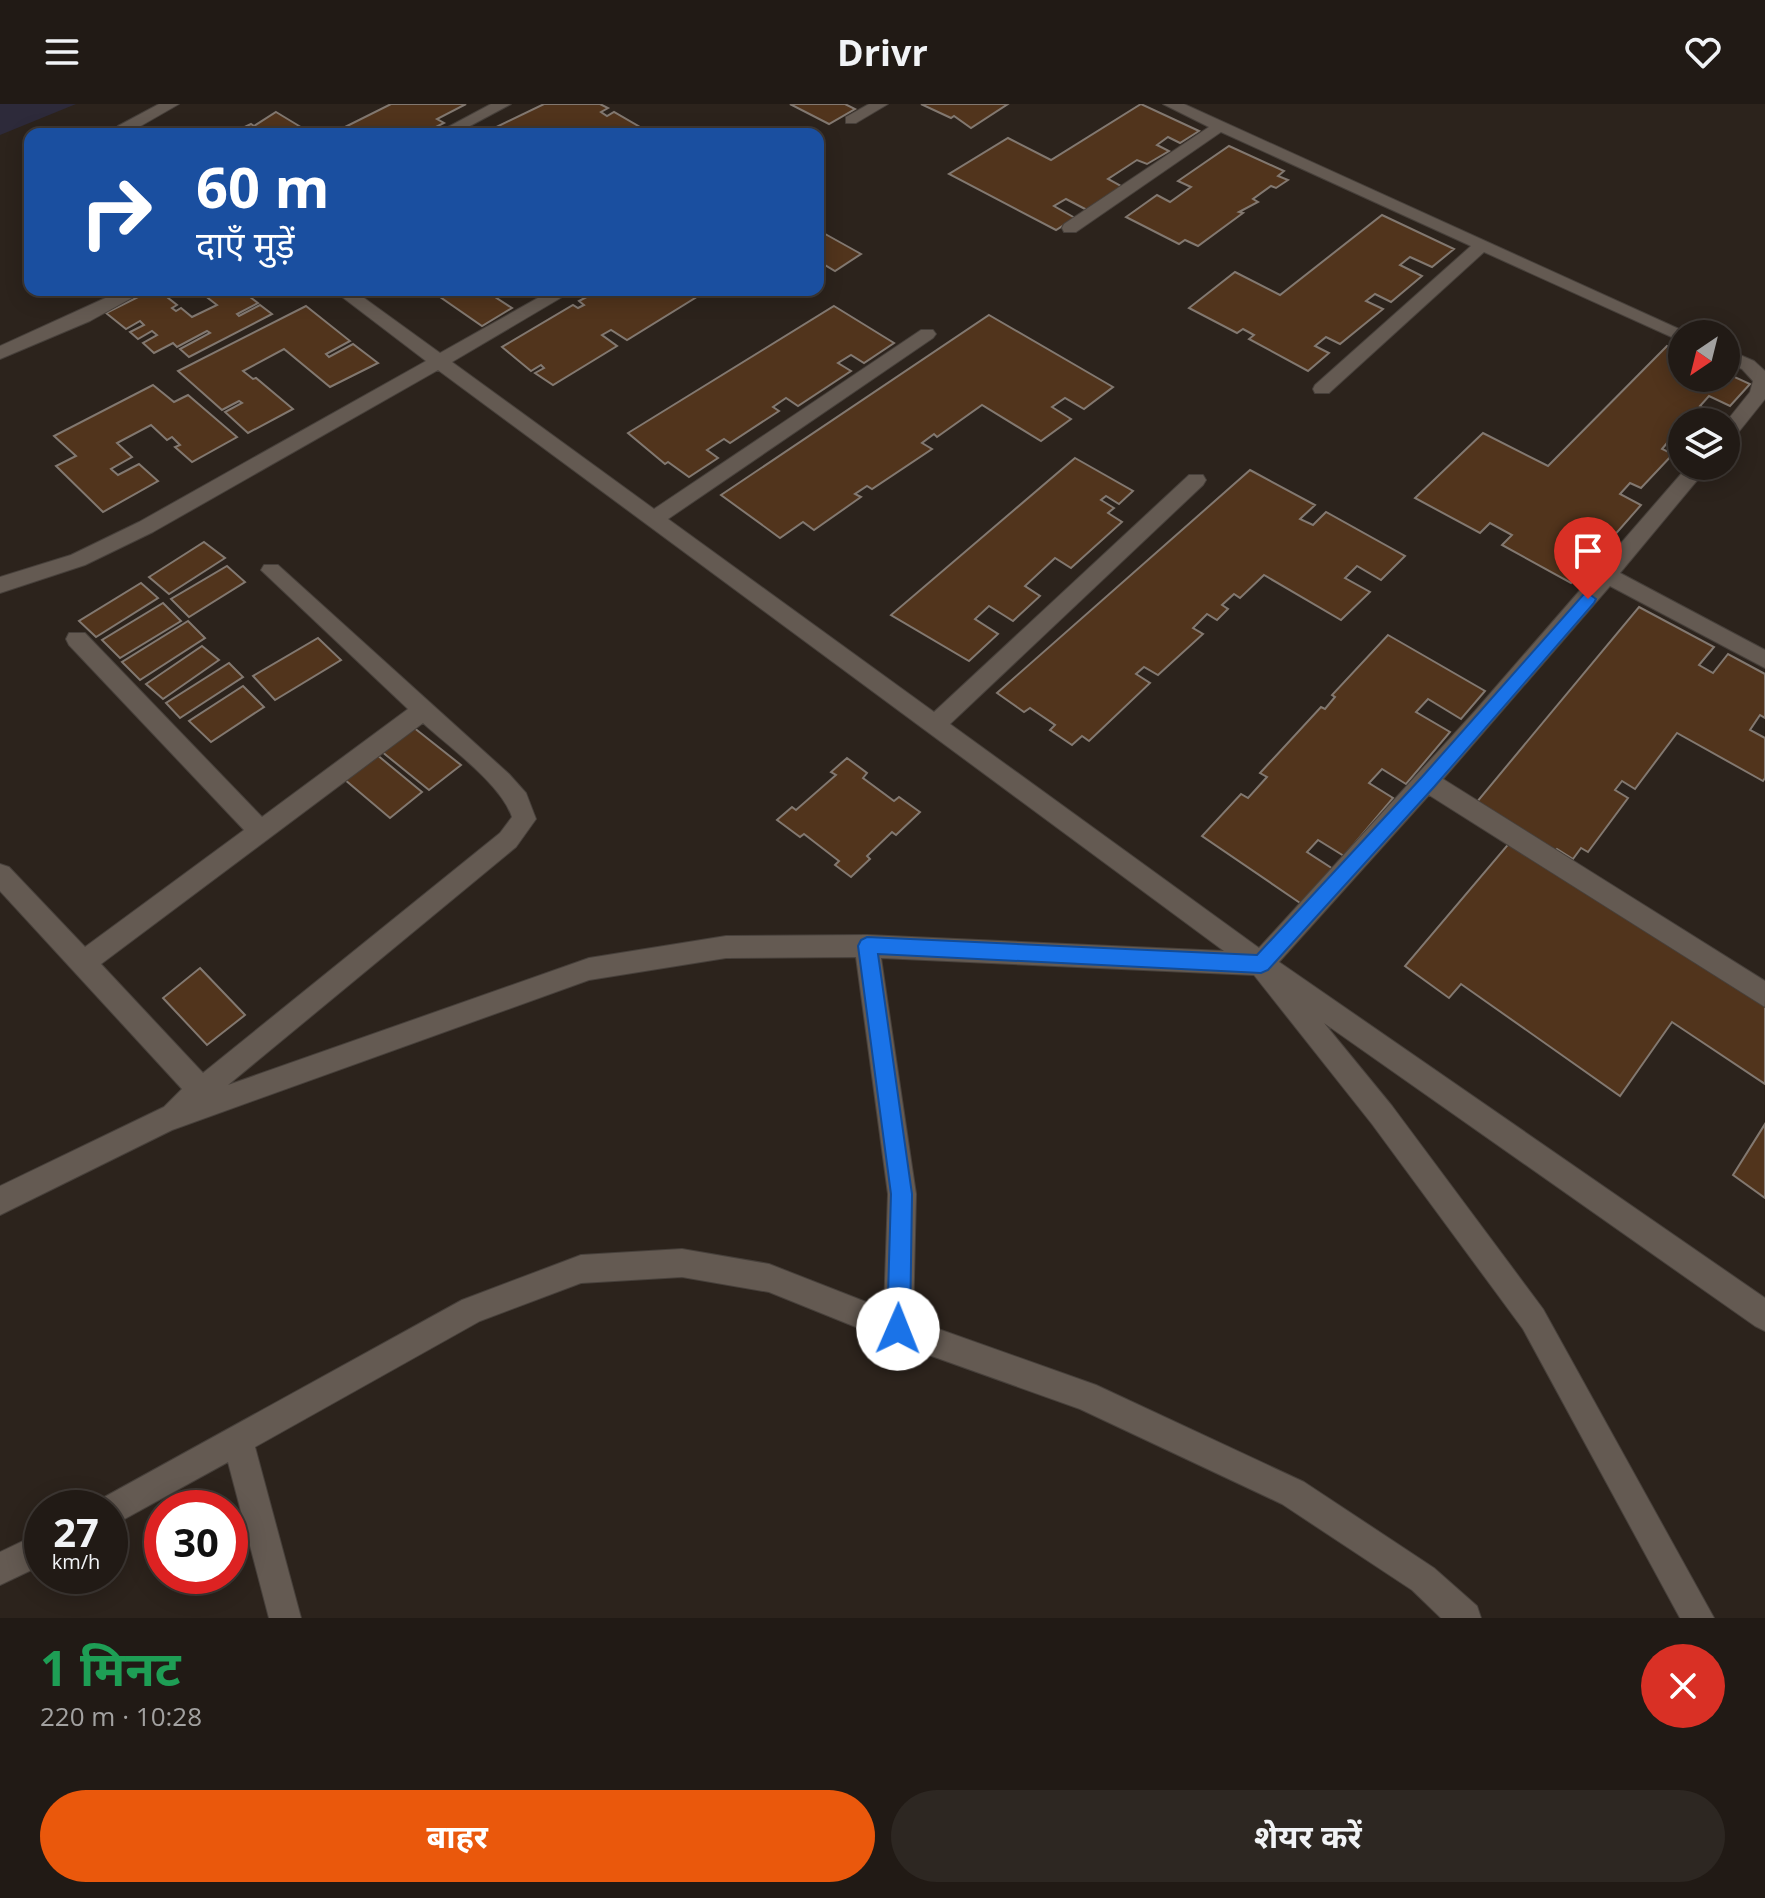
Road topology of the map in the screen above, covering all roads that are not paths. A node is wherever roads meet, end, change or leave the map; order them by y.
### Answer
1 (171, 104) edge
2 (503, 104) edge
3 (880, 104) edge
4 (1171, 104) edge
5 (851, 120) dead end
6 (1220, 126) junction
7 (125, 128) edge
8 (455, 128) edge
9 (1070, 228) dead end
10 (1482, 245) junction
11 (125, 296) edge
12 (350, 296) edge
13 (555, 296) edge
14 (1668, 329) edge
15 (927, 334) dead end
16 (0, 353) edge
17 (1740, 361) edge
18 (440, 362) junction
19 (1322, 389) dead end
20 (1740, 417) edge
21 (1196, 480) dead end
22 (1687, 480) edge
23 (653, 519) junction
24 (271, 570) dead end
25 (1608, 576) junction
26 (0, 585) edge
27 (77, 639) dead end
28 (1765, 660) edge
29 (424, 710) junction
30 (934, 725) junction
31 (1428, 782) junction
32 (260, 831) junction
33 (0, 874) edge
34 (867, 946) junction
35 (83, 963) junction
36 (1261, 964) junction
37 (1765, 995) edge
38 (200, 1089) junction
39 (165, 1120) junction
40 (0, 1201) edge
41 (1765, 1316) edge
42 (898, 1329) junction
43 (238, 1440) junction
44 (128, 1501) edge
45 (24, 1557) edge
46 (0, 1569) edge
47 (285, 1618) edge
48 (1465, 1618) edge
49 (1698, 1618) edge

1 - 7 street
2 - 8 street
3 - 5 street
4 - 6 street
6 - 9 street
6 - 10 street
10 - 14 street
10 - 19 street
11 - 16 street
12 - 18 street
13 - 18 street
15 - 23 street
17 - 20 street
18 - 23 street
18 - 26 street
21 - 30 street
22 - 25 street
23 - 30 street
24 - 29 street
25 - 28 street
25 - 31 street
27 - 32 street
29 - 32 street
29 - 38 street
30 - 36 street
31 - 36 street
31 - 37 street
32 - 35 street
33 - 35 street
34 - 36 street
34 - 39 street
34 - 42 street
35 - 38 street
36 - 41 street
36 - 49 street
38 - 39 street
39 - 40 street
42 - 43 street
42 - 48 street
43 - 44 street
43 - 47 street
45 - 46 street

